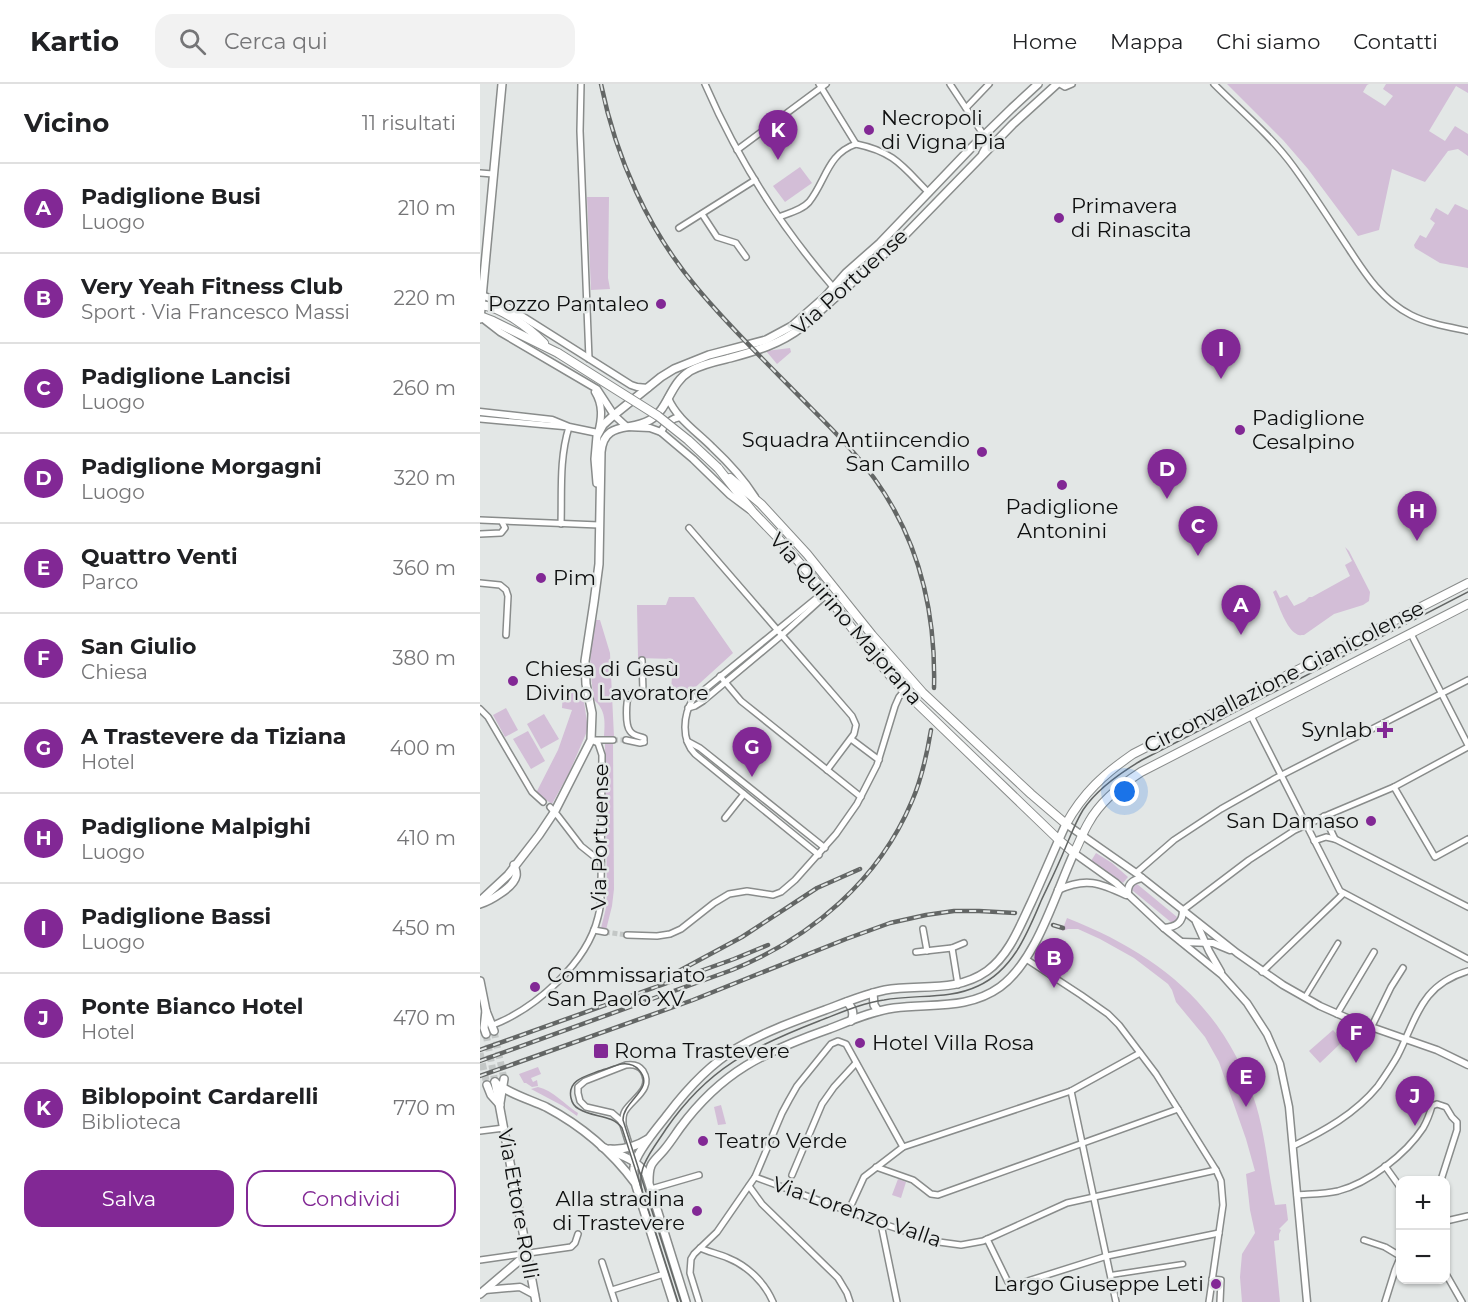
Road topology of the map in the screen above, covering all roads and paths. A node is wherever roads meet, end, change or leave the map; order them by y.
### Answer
1 (502, 84) edge
2 (581, 84) edge
3 (705, 84) edge
4 (950, 84) edge
5 (989, 84) edge
6 (1038, 84) edge
7 (1058, 84) edge
8 (1072, 84) edge
9 (1214, 84) edge
10 (822, 85) edge
11 (1028, 88) edge
12 (966, 108) junction
13 (985, 136) junction
14 (856, 144) junction
15 (737, 150) junction
16 (976, 161) junction
17 (480, 173) edge
18 (494, 174) junction
19 (755, 180) junction
20 (929, 193) junction
21 (702, 214) junction
22 (779, 217) junction
23 (680, 228) dead end
24 (746, 257) dead end
25 (833, 287) junction
26 (482, 295) junction
27 (481, 305) edge
28 (480, 317) edge
29 (1468, 330) edge
30 (550, 348) junction
31 (589, 359) junction
32 (589, 384) junction
33 (648, 388) junction
34 (668, 398) junction
35 (480, 412) edge
36 (614, 415) junction
37 (680, 417) junction
38 (480, 419) edge
39 (627, 427) junction
40 (569, 428) junction
41 (661, 432) junction
42 (598, 433) junction
43 (718, 468) junction
44 (600, 495) junction
45 (761, 504) junction
46 (753, 512) junction
47 (480, 520) edge
48 (502, 522) junction
49 (561, 524) junction
50 (599, 525) junction
51 (689, 528) dead end
52 (480, 534) edge
53 (480, 583) edge
54 (1468, 583) edge
55 (833, 585) junction
56 (825, 593) junction
57 (1468, 604) edge
58 (777, 629) junction
59 (1411, 634) junction
60 (506, 635) dead end
61 (782, 635) junction
62 (873, 655) junction
63 (890, 655) junction
64 (642, 660) dead end
65 (720, 676) junction
66 (1468, 680) edge
67 (725, 682) junction
68 (904, 691) junction
69 (923, 693) junction
70 (1441, 694) junction
71 (688, 708) junction
72 (480, 709) edge
73 (1251, 716) junction
74 (851, 739) junction
75 (591, 740) junction
76 (613, 740) tunnel mouth
77 (626, 740) tunnel mouth
78 (687, 741) junction
79 (1468, 746) edge
80 (879, 760) junction
81 (827, 770) junction
82 (1281, 775) junction
83 (745, 783) junction
84 (1394, 787) junction
85 (741, 792) junction
86 (861, 797) junction
87 (543, 802) dead end
88 (552, 809) junction
89 (1324, 816) junction
90 (725, 818) dead end
91 (1066, 824) junction
92 (1306, 824) junction
93 (1083, 835) junction
94 (1335, 839) junction
95 (1468, 839) edge
96 (1059, 840) junction
97 (1314, 841) junction
98 (825, 848) junction
99 (1074, 853) junction
100 (819, 855) junction
101 (601, 862) junction
102 (514, 865) junction
103 (1139, 876) junction
104 (1058, 890) junction
105 (1343, 894) junction
106 (480, 895) edge
107 (1128, 895) junction
108 (480, 902) edge
109 (1468, 907) edge
110 (1183, 910) junction
111 (1195, 920) junction
112 (1164, 928) junction
113 (923, 929) dead end
114 (594, 930) junction
115 (605, 932) tunnel mouth
116 (627, 935) tunnel mouth
117 (1181, 942) junction
118 (1205, 943) junction
119 (1338, 943) dead end
120 (964, 944) dead end
121 (952, 948) junction
122 (1224, 948) junction
123 (927, 951) junction
124 (916, 952) dead end
125 (1374, 952) dead end
126 (1236, 953) junction
127 (1026, 959) junction
128 (1213, 959) junction
129 (1468, 959) edge
130 (1403, 968) dead end
131 (1468, 971) edge
132 (1262, 972) junction
133 (1222, 975) junction
134 (480, 981) edge
135 (958, 985) junction
136 (873, 993) junction
137 (1305, 997) junction
138 (847, 1002) junction
139 (486, 1011) junction
140 (878, 1011) junction
141 (1337, 1014) junction
142 (851, 1020) junction
143 (483, 1028) edge
144 (494, 1028) joint
145 (1371, 1028) junction
146 (1405, 1039) junction
147 (1140, 1053) junction
148 (1466, 1061) edge
149 (856, 1063) junction
150 (487, 1085) tunnel mouth
151 (504, 1088) junction
152 (1071, 1091) junction
153 (516, 1094) junction
154 (500, 1105) junction
155 (1178, 1109) junction
156 (626, 1110) junction
157 (614, 1114) junction
158 (623, 1125) junction
159 (504, 1128) junction
160 (480, 1131) edge
161 (650, 1137) junction
162 (1082, 1144) junction
163 (1293, 1146) junction
164 (602, 1147) junction
165 (630, 1147) junction
166 (903, 1147) junction
167 (657, 1156) junction
168 (635, 1163) junction
169 (1385, 1166) junction
170 (876, 1167) junction
171 (1216, 1170) junction
172 (699, 1175) dead end
173 (792, 1175) dead end
174 (1442, 1176) edge
175 (755, 1177) junction
176 (1396, 1180) edge
177 (649, 1181) junction
178 (636, 1186) junction
179 (749, 1186) junction
180 (651, 1189) junction
181 (1297, 1195) junction
182 (1093, 1196) junction
183 (848, 1212) junction
184 (1468, 1216) edge
185 (1450, 1220) edge
186 (883, 1224) junction
187 (1219, 1233) junction
188 (578, 1234) dead end
189 (987, 1239) junction
190 (1364, 1240) dead end
191 (700, 1248) junction
192 (527, 1254) junction
193 (1396, 1254) edge
194 (1107, 1257) junction
195 (480, 1260) edge
196 (602, 1262) dead end
197 (1183, 1264) dead end
198 (1396, 1268) edge
199 (664, 1274) junction
200 (1111, 1275) junction
201 (1212, 1279) junction
202 (1450, 1281) edge
203 (612, 1290) junction
204 (482, 1292) edge
205 (536, 1298) edge
206 (615, 1302) edge
207 (673, 1302) edge
208 (686, 1302) edge
209 (699, 1302) edge
210 (773, 1302) edge
211 (850, 1302) edge
212 (897, 1302) edge
213 (1116, 1302) edge
214 (1209, 1302) edge
215 (1220, 1302) edge
216 (1307, 1302) edge
217 (1385, 1302) edge
218 (1462, 1302) edge

1 - 18 main road
2 - 31 street
3 - 15 street
4 - 12 street
5 - 12 street
6 - 11 main road, Via Portuense
7 - 8 street, Via Portuense
7 - 16 main road, Via Portuense
9 - 29 street
10 - 14 street
10 - 15 street
11 - 13 main road, Via Portuense
12 - 13 street
13 - 16 street
13 - 20 main road, Via Portuense
14 - 20 street
14 - 22 street
15 - 19 street
16 - 34 main road, Via Portuense
17 - 18 street
18 - 26 main road
19 - 21 street
19 - 22 street
20 - 25 main road, Via Portuense
21 - 23 street
21 - 24 street
22 - 25 street
25 - 33 main road, Via Portuense
26 - 27 main road
26 - 31 street
27 - 28 main road
27 - 30 main road, Via Quirino Majorana
28 - 30 main road, Via Quirino Majorana
28 - 32 street
30 - 43 main road, Via Quirino Majorana, bridge
31 - 33 street
32 - 36 street
32 - 42 street
33 - 36 main road, Via Portuense
34 - 37 street, Via Quirino Majorana
34 - 39 main road, Via Portuense
35 - 40 street
36 - 39 street
36 - 42 main road, Via Portuense
37 - 41 street
37 - 45 street, Via Quirino Majorana
38 - 40 street
39 - 41 street
39 - 44 main road, Via Portuense
40 - 42 street
40 - 49 street
41 - 46 street
42 - 44 main road, Via Portuense
43 - 45 main road, Via Quirino Majorana
43 - 46 main road, Via Quirino Majorana
44 - 50 main road, Via Portuense
45 - 55 main road, Via Quirino Majorana
46 - 56 main road, Via Quirino Majorana
47 - 48 street
48 - 49 street
48 - 52 street
49 - 50 street
50 - 75 main road, Via Portuense
51 - 58 street
53 - 60 street
54 - 91 main road, Circonvallazione Gianicolense
55 - 56 main road
55 - 63 main road, Via Quirino Majorana
56 - 58 street
56 - 61 street
56 - 62 main road, Via Quirino Majorana
57 - 59 main road, Circonvallazione Gianicolense
58 - 61 street
58 - 65 street
59 - 70 street
59 - 73 main road, Circonvallazione Gianicolense
61 - 67 street
61 - 74 street
62 - 63 main road
62 - 68 main road, Via Quirino Majorana
63 - 69 main road, Via Quirino Majorana
64 - 77 street
65 - 67 street
65 - 71 street
66 - 70 street
67 - 71 street
67 - 81 street
68 - 69 main road
68 - 80 street
68 - 96 main road, Via Quirino Majorana
69 - 91 main road, Via Quirino Majorana
70 - 79 street
70 - 82 street
71 - 78 street
72 - 87 street
73 - 82 street
73 - 93 main road, Circonvallazione Gianicolense
74 - 80 street
74 - 81 street
75 - 76 street
75 - 88 main road
75 - 101 street, Via Portuense
78 - 83 street
78 - 85 street
79 - 84 street
80 - 86 street
81 - 86 street
82 - 92 street
82 - 103 street
83 - 85 street
83 - 98 street
84 - 89 street
84 - 95 street
85 - 90 street
85 - 100 street
86 - 98 street
88 - 101 street
88 - 102 main road
89 - 92 street
89 - 94 street
91 - 93 street
91 - 96 main road, Circonvallazione Gianicolense
92 - 97 street
92 - 110 street
93 - 99 main road, Circonvallazione Gianicolense
93 - 103 street
94 - 97 street
94 - 109 street
96 - 99 main road, Via Quirino Majorana
96 - 135 main road, Circonvallazione Gianicolense
97 - 105 street
98 - 100 street
99 - 104 main road, Circonvallazione Gianicolense
99 - 107 street
100 - 116 street
101 - 114 street, Via Portuense
102 - 106 main road
102 - 108 main road
103 - 107 street
103 - 110 street
104 - 107 street
104 - 127 main road, Circonvallazione Gianicolense
105 - 129 street
105 - 132 street
107 - 112 street
110 - 111 street
110 - 112 street
111 - 118 street
111 - 126 street
112 - 117 street
113 - 123 street
114 - 115 street
114 - 144 street, Via Portuense
117 - 118 street
117 - 133 street
118 - 122 street
118 - 128 street
119 - 137 street
120 - 121 street
121 - 123 street
121 - 135 street
122 - 126 street
122 - 128 street
123 - 124 street
125 - 141 street
126 - 132 street
127 - 140 main road, Circonvallazione Gianicolense
127 - 147 street
128 - 133 street
130 - 145 street
131 - 146 street
132 - 137 street
133 - 163 street
134 - 139 main road
135 - 136 main road, Circonvallazione Gianicolense
136 - 138 main road, Circonvallazione Gianicolense
136 - 140 main road
137 - 141 street
138 - 142 main road
138 - 161 main road, Circonvallazione Gianicolense
139 - 143 main road
139 - 144 main road
140 - 142 main road, Circonvallazione Gianicolense
141 - 145 street
142 - 167 main road, Circonvallazione Gianicolense
145 - 146 street
146 - 148 street
146 - 163 street
147 - 152 street
147 - 155 street
149 - 166 street
149 - 173 street
149 - 175 street
150 - 154 main road
151 - 153 main road
151 - 153 main road, Via Ettore Rolli
151 - 154 main road, Via Ettore Rolli
151 - 154 main road, Via Ettore Rolli
152 - 162 street
152 - 166 street
153 - 154 main road, Via Ettore Rolli
153 - 164 main road
154 - 159 main road, Via Ettore Rolli
155 - 162 street
155 - 171 street
156 - 157 street
156 - 157 street
156 - 158 street
157 - 158 street
158 - 165 street
159 - 160 street
159 - 192 main road, Via Ettore Rolli
161 - 165 main road
161 - 168 main road, Circonvallazione Gianicolense
162 - 170 street
162 - 182 street
163 - 181 street
164 - 165 main road
164 - 168 main road
164 - 178 main road
165 - 168 street
166 - 170 street
167 - 168 main road
167 - 177 main road, Circonvallazione Gianicolense
168 - 177 main road
168 - 178 main road
169 - 174 street
169 - 176 street
169 - 181 street
170 - 183 street
171 - 182 street, Via Lorenzo Valla
171 - 187 street
172 - 180 street
175 - 179 street
175 - 183 street, Via Lorenzo Valla
177 - 180 main road
178 - 199 main road
179 - 191 street
179 - 211 street
180 - 208 main road
181 - 216 street
182 - 189 street, Via Lorenzo Valla
182 - 194 street
183 - 186 street, Via Lorenzo Valla
184 - 185 street
186 - 189 street, Via Lorenzo Valla
186 - 212 street
187 - 194 street
187 - 201 street
188 - 192 street
189 - 194 street
190 - 193 street
191 - 209 street
191 - 210 street
192 - 195 street
192 - 204 main road
192 - 205 main road, Via Ettore Rolli
194 - 200 street
196 - 203 street
197 - 200 street
198 - 217 street
199 - 203 street
199 - 207 main road
200 - 213 street
201 - 214 street
201 - 215 street
202 - 218 street
203 - 206 street
204 - 205 street

